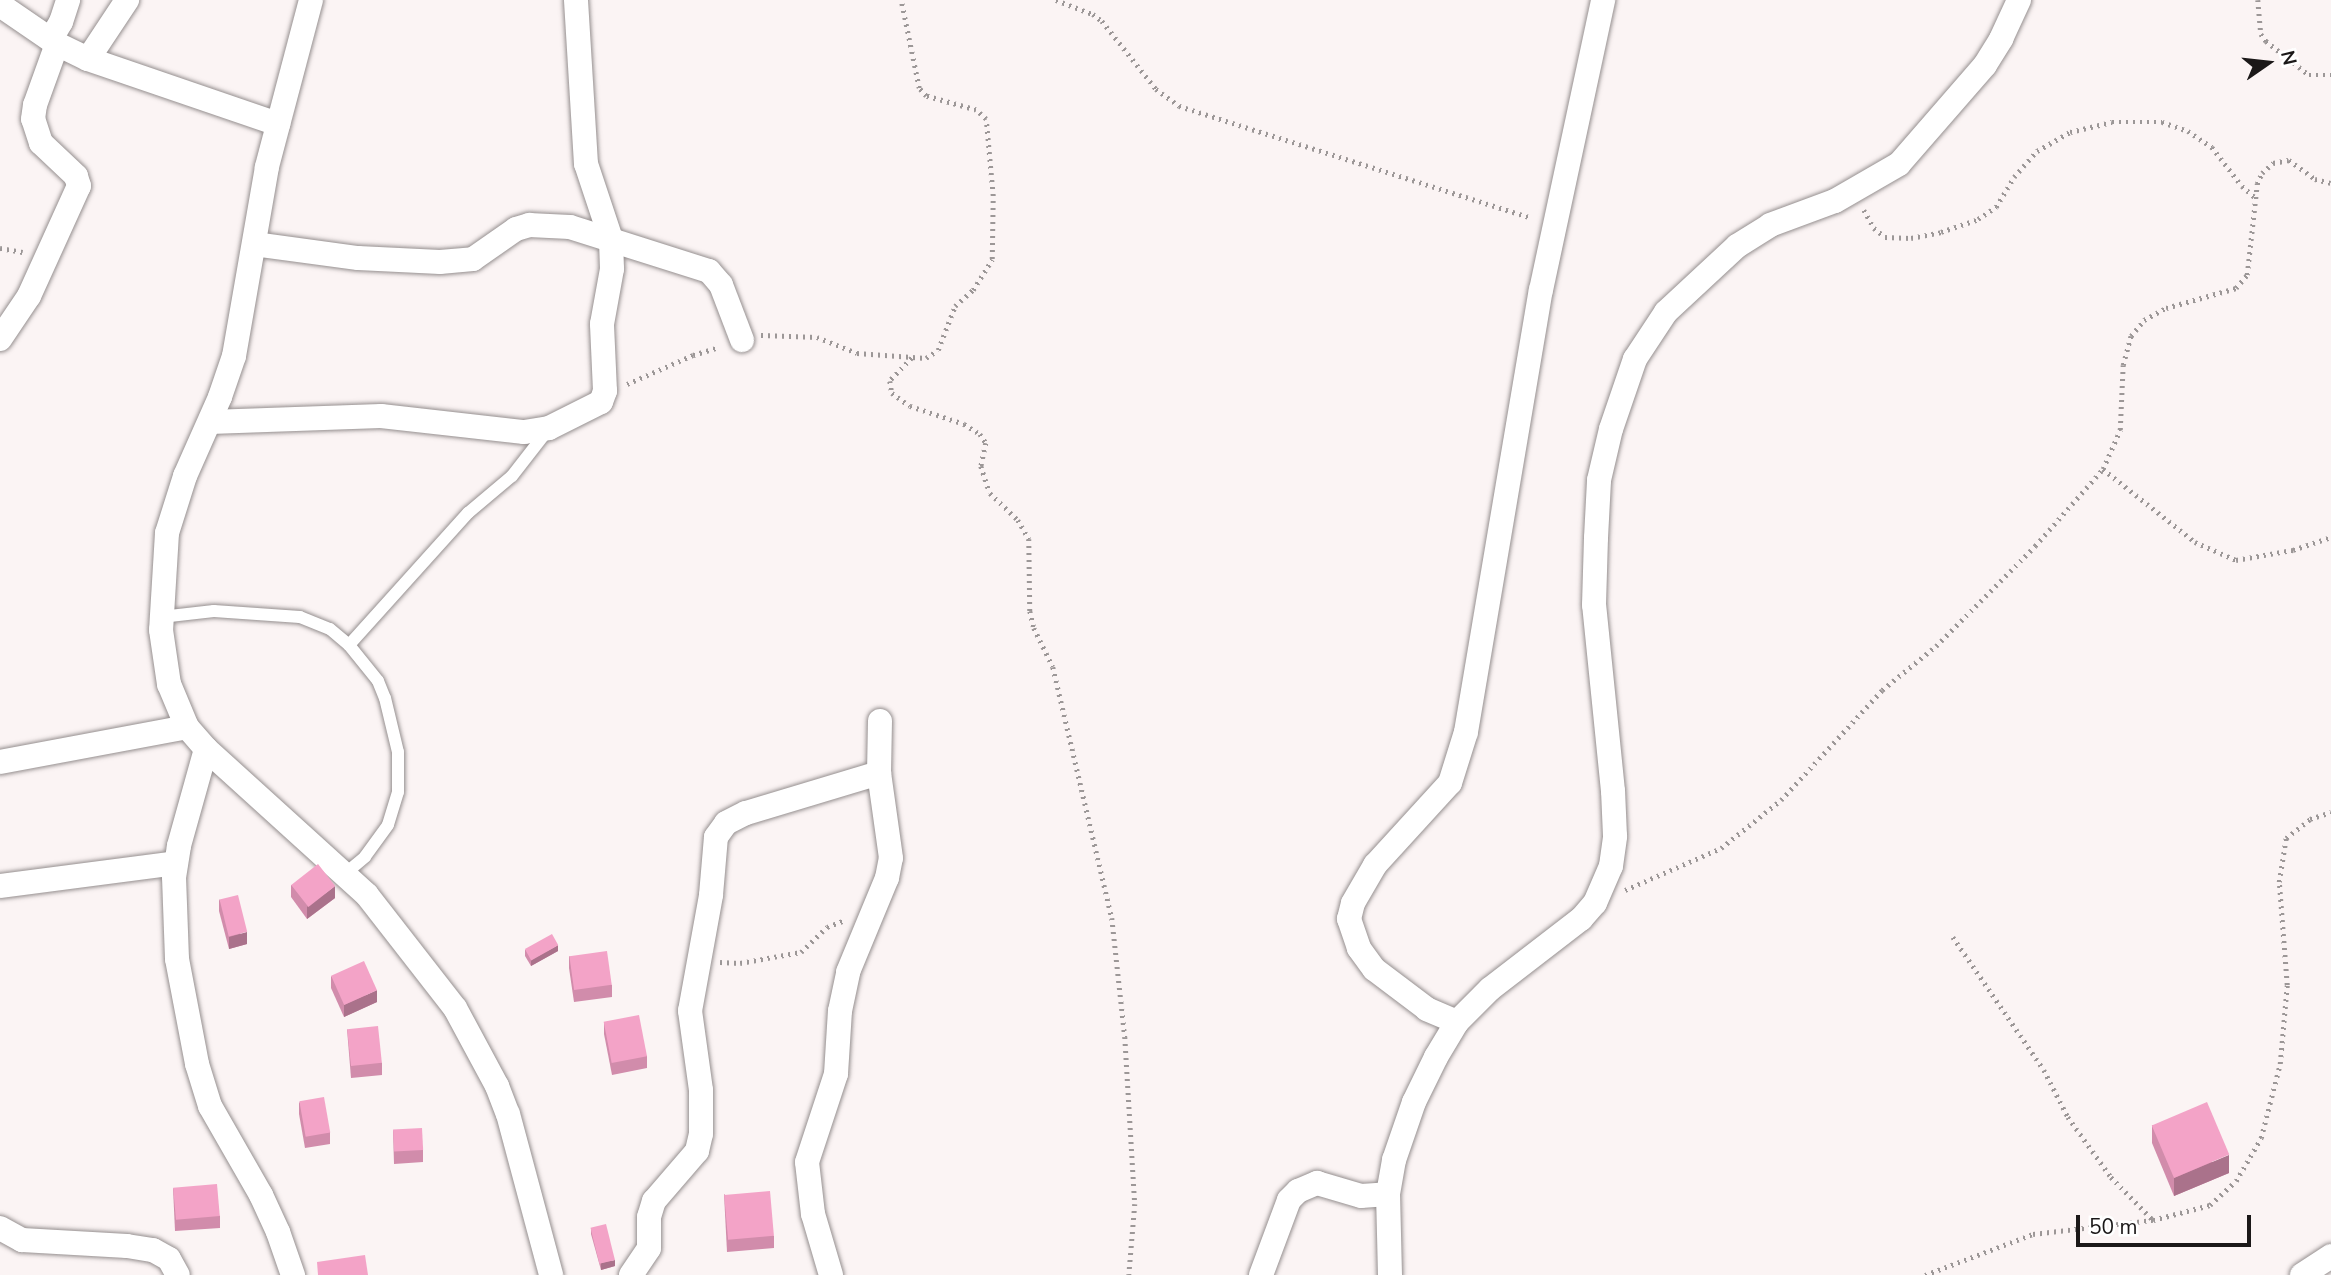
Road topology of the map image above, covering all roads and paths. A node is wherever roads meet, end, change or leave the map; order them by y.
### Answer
1 (68, 0) edge
2 (127, 0) edge
3 (311, 0) edge
4 (576, 0) edge
5 (901, 0) edge
6 (1056, 0) edge
7 (1603, 0) edge
8 (2019, 0) edge
9 (2258, 0) edge
10 (0, 5) edge
11 (54, 42) junction
12 (88, 59) junction
13 (2331, 75) edge
14 (278, 124) junction
15 (2331, 183) edge
16 (1854, 191) junction
17 (2256, 198) junction
18 (1555, 225) junction
19 (611, 239) junction
20 (254, 244) junction
21 (0, 340) edge
22 (741, 340) junction
23 (912, 358) junction
24 (605, 391) junction
25 (210, 422) junction
26 (549, 428) junction
27 (2103, 469) junction
28 (2331, 537) edge
29 (161, 617) junction
30 (349, 645) junction
31 (880, 721) dead end
32 (187, 727) junction
33 (206, 749) junction
34 (0, 762) edge
35 (879, 773) junction
36 (2331, 812) edge
37 (176, 863) junction
38 (345, 874) junction
39 (0, 886) edge
40 (1595, 902) junction
41 (871, 913) junction
42 (1953, 937) dead end
43 (698, 955) junction
44 (1457, 1022) junction
45 (1388, 1195) junction
46 (2153, 1220) junction
47 (0, 1228) edge
48 (2331, 1256) edge
49 (178, 1275) edge
50 (293, 1275) edge
51 (551, 1275) edge
52 (631, 1275) edge
53 (831, 1275) edge
54 (1129, 1275) edge
55 (1261, 1275) edge
56 (1390, 1275) edge
57 (1925, 1275) edge
58 (2302, 1275) edge

1 - 11 street
2 - 12 street
3 - 14 street
4 - 19 street
5 - 23 path
6 - 18 path
7 - 18 street
8 - 16 street
9 - 13 path
10 - 11 street
11 - 12 street
11 - 21 street
12 - 14 street
14 - 20 street
15 - 17 path
16 - 17 path
16 - 40 street
17 - 27 path
18 - 44 street
19 - 20 street
19 - 22 street
19 - 24 street
20 - 25 street
22 - 23 path
22 - 24 path
23 - 54 path
24 - 26 street
25 - 26 street
25 - 29 street
26 - 30 lane
27 - 28 path
27 - 40 path
29 - 30 lane
29 - 32 street
30 - 38 lane
31 - 35 street
32 - 33 street
32 - 34 street
33 - 37 street
33 - 38 street
35 - 41 street
35 - 43 street
36 - 46 path
37 - 39 street
37 - 50 street
38 - 51 street
40 - 44 street
41 - 43 path
41 - 53 street
42 - 46 path
43 - 52 street
44 - 45 street
45 - 55 street
45 - 56 street
46 - 57 path
47 - 49 street
48 - 58 street

